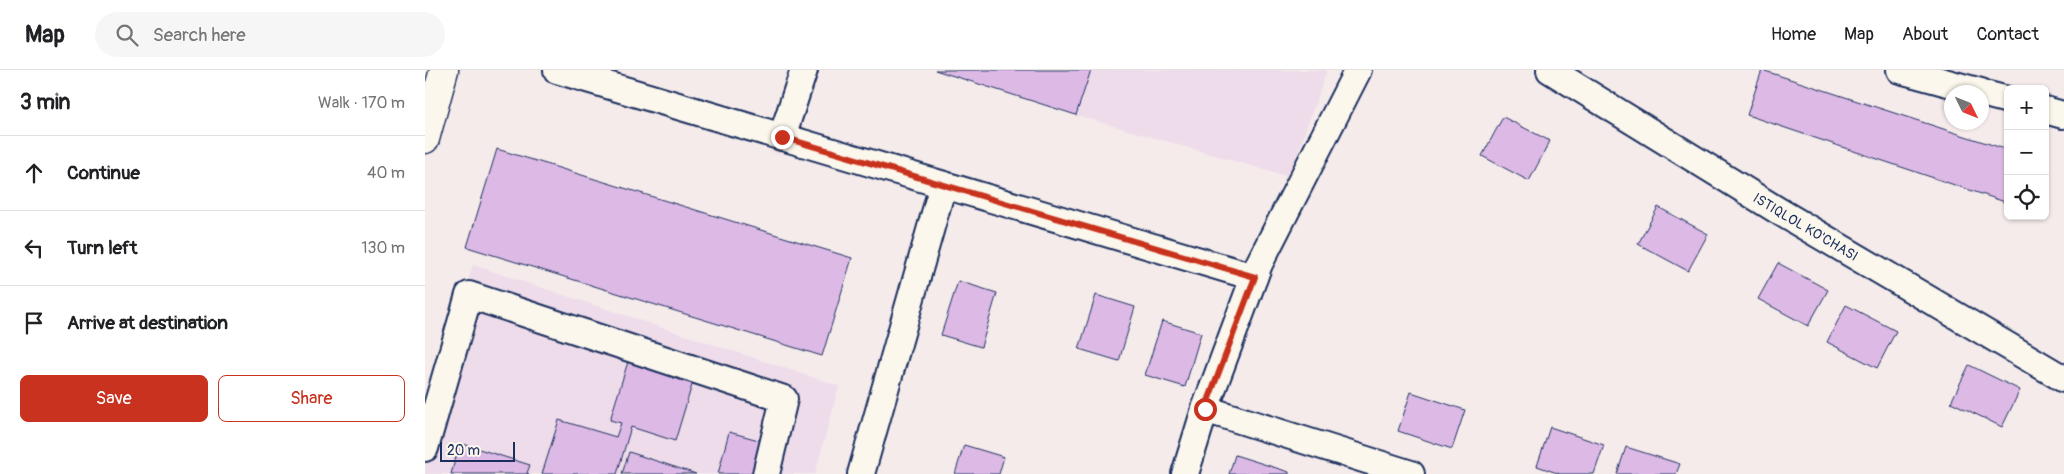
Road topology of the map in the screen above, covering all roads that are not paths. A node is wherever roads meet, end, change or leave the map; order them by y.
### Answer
1 (444, 70) edge
2 (557, 70) edge
3 (804, 70) edge
4 (1357, 70) edge
5 (1550, 70) edge
6 (1900, 70) edge
7 (1953, 85) edge
8 (1989, 95) edge
9 (2004, 99) edge
10 (782, 137) junction
11 (425, 139) edge
12 (943, 184) junction
13 (1255, 277) junction
14 (2064, 379) edge
15 (1205, 409) junction
16 (425, 448) edge
17 (766, 474) edge
18 (861, 474) edge
19 (1185, 474) edge
20 (1411, 474) edge

1 - 11 main road
2 - 10 street
3 - 10 street
4 - 13 street
5 - 14 street, ISTIQLOL KO'CHASI
6 - 7 street
8 - 9 street
10 - 12 street
12 - 13 street
12 - 18 street
13 - 15 street
15 - 19 street
15 - 20 street
16 - 17 street

